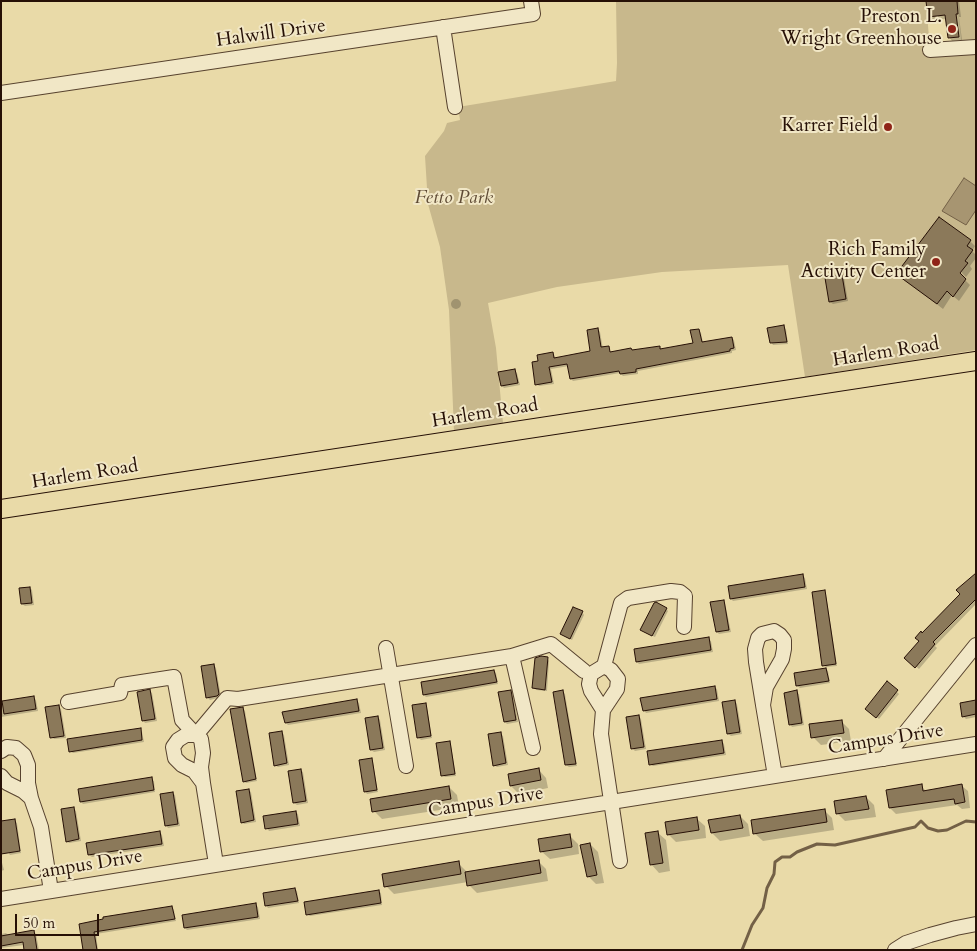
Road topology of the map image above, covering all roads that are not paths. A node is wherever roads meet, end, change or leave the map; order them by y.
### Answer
1 (532, 1) edge
2 (443, 27) junction
3 (976, 47) edge
4 (930, 50) dead end
5 (1, 93) edge
6 (455, 108) dead end
7 (976, 361) edge
8 (1, 509) edge
9 (684, 627) dead end
10 (976, 644) edge
11 (386, 648) dead end
12 (512, 656) junction
13 (604, 666) junction
14 (584, 671) dead end
15 (390, 675) junction
16 (68, 702) dead end
17 (763, 705) dead end
18 (603, 710) junction
19 (196, 734) junction
20 (976, 744) edge
21 (532, 748) dead end
22 (1, 751) edge
23 (884, 759) junction
24 (406, 766) dead end
25 (1, 776) edge
26 (775, 776) junction
27 (203, 783) junction
28 (31, 798) junction
29 (612, 802) junction
30 (620, 861) dead end
31 (216, 864) junction
32 (51, 891) junction
33 (1, 899) edge
34 (976, 924) edge
35 (895, 950) edge

1 - 2 street, Halwill Drive
2 - 5 street, Halwill Drive
2 - 6 street
3 - 4 street
7 - 8 main road, Harlem Road
9 - 13 street
10 - 23 street
11 - 15 street
12 - 14 street
12 - 15 street
12 - 21 street
13 - 18 street
13 - 18 street
15 - 19 street
15 - 24 street
16 - 19 street
17 - 26 street
18 - 29 street
19 - 27 street
19 - 27 street
20 - 23 street, Campus Drive
22 - 28 street
23 - 26 street, Campus Drive
25 - 28 street
26 - 29 street, Campus Drive
27 - 31 street
28 - 32 street
29 - 30 street
29 - 31 street, Campus Drive
31 - 32 street, Campus Drive
32 - 33 street, Campus Drive
34 - 35 street

